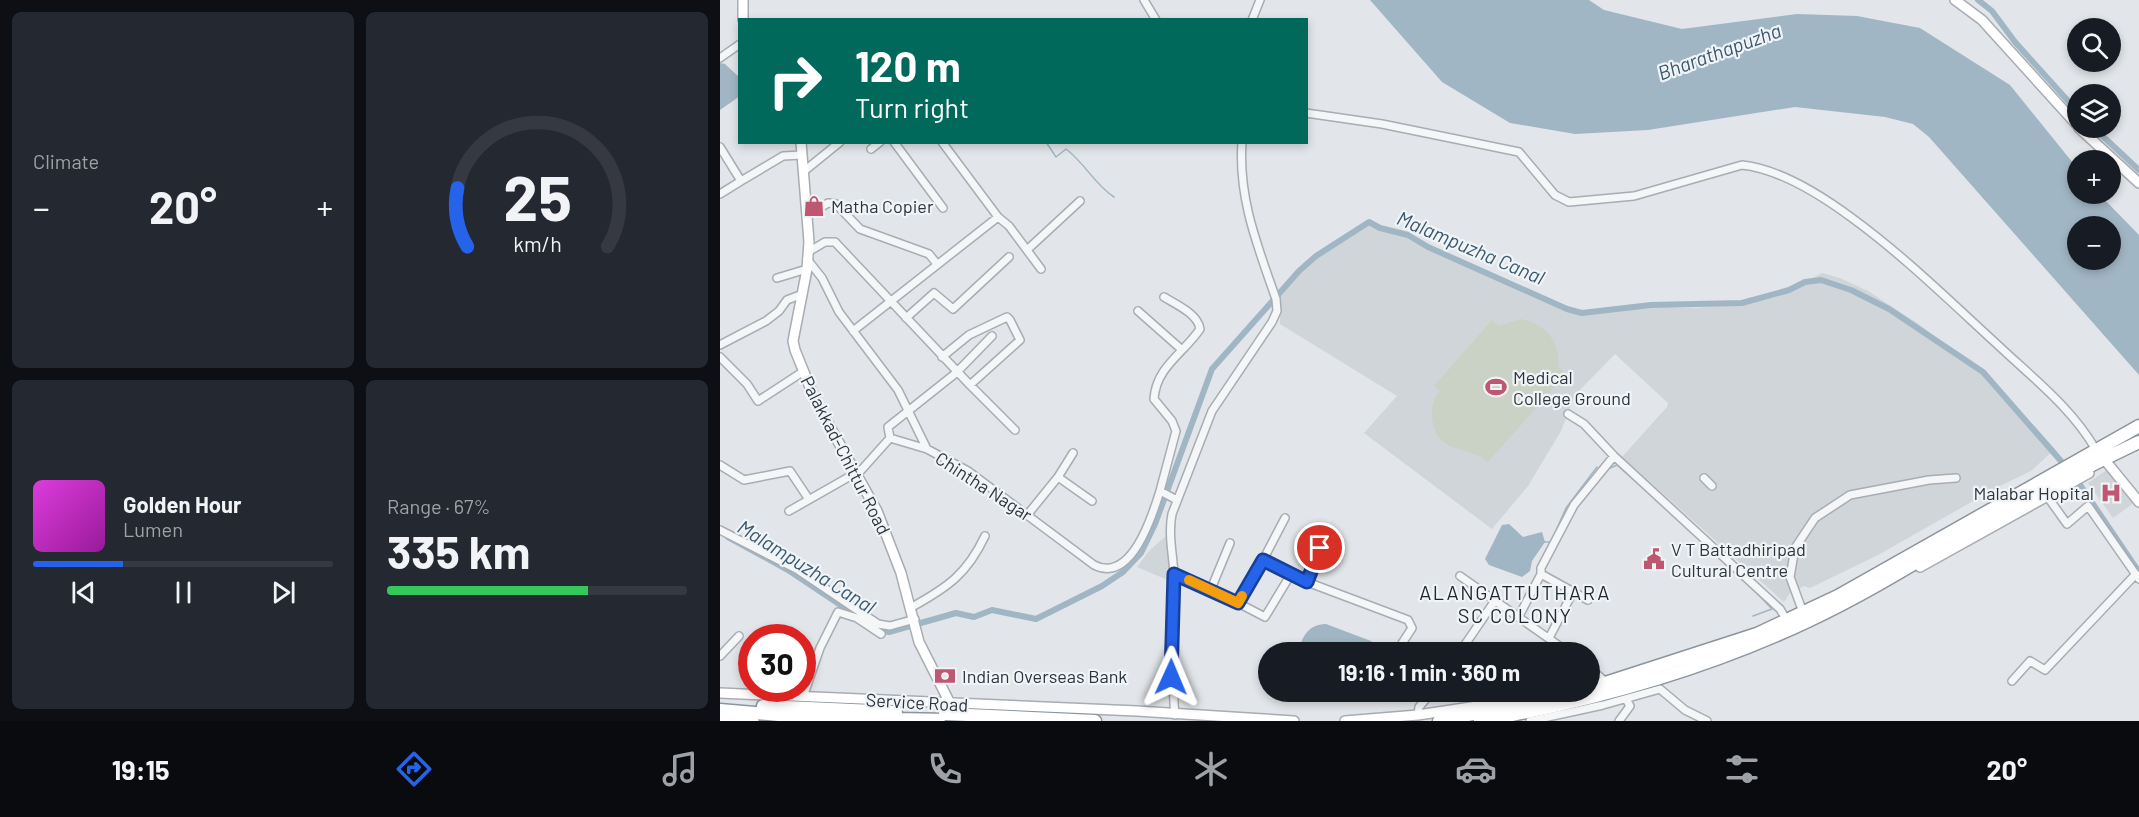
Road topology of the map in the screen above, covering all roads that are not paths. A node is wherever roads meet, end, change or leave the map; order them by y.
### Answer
1 (743, 0) edge
2 (1144, 0) edge
3 (1260, 0) edge
4 (1955, 0) edge
5 (743, 18) edge
6 (1155, 18) edge
7 (1253, 18) edge
8 (738, 45) edge
9 (720, 58) edge
10 (1308, 113) edge
11 (2067, 115) edge
12 (2090, 138) edge
13 (801, 144) edge
14 (838, 144) edge
15 (877, 144) edge
16 (895, 144) edge
17 (943, 144) edge
18 (1242, 144) edge
19 (720, 147) edge
20 (871, 149) dead end
21 (802, 155) junction
22 (804, 172) junction
23 (741, 181) junction
24 (2139, 183) edge
25 (720, 194) edge
26 (1080, 201) dead end
27 (943, 208) dead end
28 (807, 216) junction
29 (998, 217) junction
30 (1028, 249) junction
31 (807, 256) junction
32 (1009, 257) dead end
33 (937, 264) junction
34 (807, 269) junction
35 (1041, 269) dead end
36 (777, 278) dead end
37 (800, 295) junction
38 (1164, 297) dead end
39 (890, 301) junction
40 (1138, 311) dead end
41 (906, 318) junction
42 (853, 331) junction
43 (992, 336) dead end
44 (720, 345) edge
45 (1181, 349) junction
46 (720, 357) edge
47 (942, 357) junction
48 (804, 371) junction
49 (956, 373) junction
50 (970, 386) junction
51 (910, 411) junction
52 (1568, 414) dead end
53 (2139, 426) edge
54 (1015, 430) dead end
55 (890, 438) junction
56 (2139, 442) edge
57 (927, 449) junction
58 (1073, 453) dead end
59 (1614, 456) junction
60 (2103, 457) junction
61 (720, 465) edge
62 (2072, 472) junction
63 (855, 475) junction
64 (1058, 477) junction
65 (1704, 478) dead end
66 (1956, 478) dead end
67 (1713, 486) dead end
68 (1160, 491) junction
69 (2047, 496) junction
70 (808, 498) junction
71 (1177, 500) junction
72 (1092, 501) dead end
73 (2139, 502) edge
74 (789, 511) dead end
75 (1028, 514) junction
76 (1284, 518) dead end
77 (720, 530) edge
78 (985, 536) dead end
79 (1230, 543) dead end
80 (1320, 548) dead end
81 (1263, 560) junction
82 (1174, 574) junction
83 (1291, 574) junction
84 (1541, 574) junction
85 (1460, 576) dead end
86 (2138, 576) edge
87 (1307, 582) junction
88 (1876, 585) junction
89 (1211, 589) junction
90 (1574, 592) junction
91 (1496, 599) junction
92 (1588, 600) dead end
93 (845, 601) junction
94 (1238, 603) junction
95 (912, 607) junction
96 (838, 612) junction
97 (1519, 616) junction
98 (1805, 617) junction
99 (1787, 621) junction
100 (915, 623) junction
101 (881, 634) dead end
102 (738, 637) edge
103 (1549, 638) junction
104 (1403, 642) edge
105 (1467, 642) edge
106 (1554, 642) edge
107 (720, 656) edge
108 (816, 662) edge
109 (1600, 677) edge
110 (2012, 681) dead end
111 (1608, 684) junction
112 (1600, 686) edge
113 (721, 694) edge
114 (738, 695) edge
115 (816, 699) edge
116 (1626, 699) junction
117 (1423, 702) edge
118 (1498, 702) edge
119 (1531, 702) edge
120 (720, 710) edge
121 (1539, 710) junction
122 (1175, 715) junction
123 (1418, 715) junction
124 (955, 716) edge
125 (1555, 716) junction
126 (1520, 719) edge
127 (720, 720) edge
128 (754, 721) edge
129 (1095, 721) edge
130 (1294, 721) edge
131 (1346, 721) edge
132 (1439, 721) edge
133 (1480, 721) edge
134 (1618, 721) edge
135 (1707, 721) edge

1 - 5 street
2 - 6 street
3 - 7 street
4 - 11 street
8 - 9 street
10 - 60 street
12 - 24 street
13 - 21 street, Palakkad-Chittur Road
14 - 22 street
15 - 20 street
16 - 27 street
17 - 29 street
18 - 71 street
19 - 23 street
21 - 22 street, Palakkad-Chittur Road
21 - 23 street
22 - 28 street, Palakkad-Chittur Road
23 - 25 street
26 - 30 street
28 - 31 street, Palakkad-Chittur Road
28 - 33 street
29 - 30 street
29 - 33 street
30 - 35 street
31 - 34 street, Palakkad-Chittur Road
31 - 39 street
31 - 42 street
32 - 41 street
33 - 39 street
34 - 36 street
34 - 37 street, Palakkad-Chittur Road
37 - 44 street
37 - 48 street, Palakkad-Chittur Road
38 - 45 street
39 - 41 street
39 - 42 street
40 - 45 street
41 - 47 street
42 - 51 street
43 - 49 street
45 - 68 street
46 - 48 street
47 - 49 street
47 - 50 street
48 - 63 street, Palakkad-Chittur Road
49 - 50 street
49 - 51 street
50 - 54 street
51 - 55 street
51 - 57 street
52 - 59 street
53 - 60 highway
55 - 57 street, Chintha Nagar
55 - 63 street
56 - 60 highway
57 - 75 street, Chintha Nagar
58 - 64 street
59 - 84 street
59 - 99 street
60 - 62 highway
60 - 73 street
61 - 70 street
62 - 69 street
62 - 88 highway
62 - 98 highway
63 - 70 street
63 - 95 street, Palakkad-Chittur Road
64 - 72 street
64 - 75 street
65 - 67 street
66 - 98 street
68 - 71 street
68 - 75 street, Chintha Nagar
69 - 86 street
69 - 88 street
70 - 74 street
71 - 82 street
76 - 81 street
77 - 93 street
78 - 95 street
79 - 89 street
80 - 87 street
81 - 83 street
81 - 94 street
82 - 89 street
82 - 122 street
83 - 87 street
83 - 94 street
84 - 90 street
84 - 97 street
85 - 91 street
86 - 110 street
87 - 104 street
88 - 98 highway
89 - 94 street
90 - 92 street
90 - 103 street
91 - 97 street
91 - 105 street
93 - 96 street
93 - 100 street
95 - 100 street, Palakkad-Chittur Road
96 - 101 street
96 - 108 street
97 - 103 street
98 - 99 highway
98 - 121 highway
99 - 111 highway
100 - 124 street, Palakkad-Chittur Road
102 - 107 street
103 - 106 street
109 - 111 street
111 - 112 highway
113 - 114 street, Service Road
113 - 124 highway
115 - 124 street, Service Road
116 - 125 street
116 - 134 street
116 - 135 street
117 - 123 street
118 - 123 street
119 - 132 highway
120 - 124 highway
121 - 125 highway
121 - 126 highway
122 - 124 street, Service Road
122 - 130 street, Service Road
123 - 131 street
124 - 129 highway
125 - 126 street
126 - 133 highway
127 - 128 street

